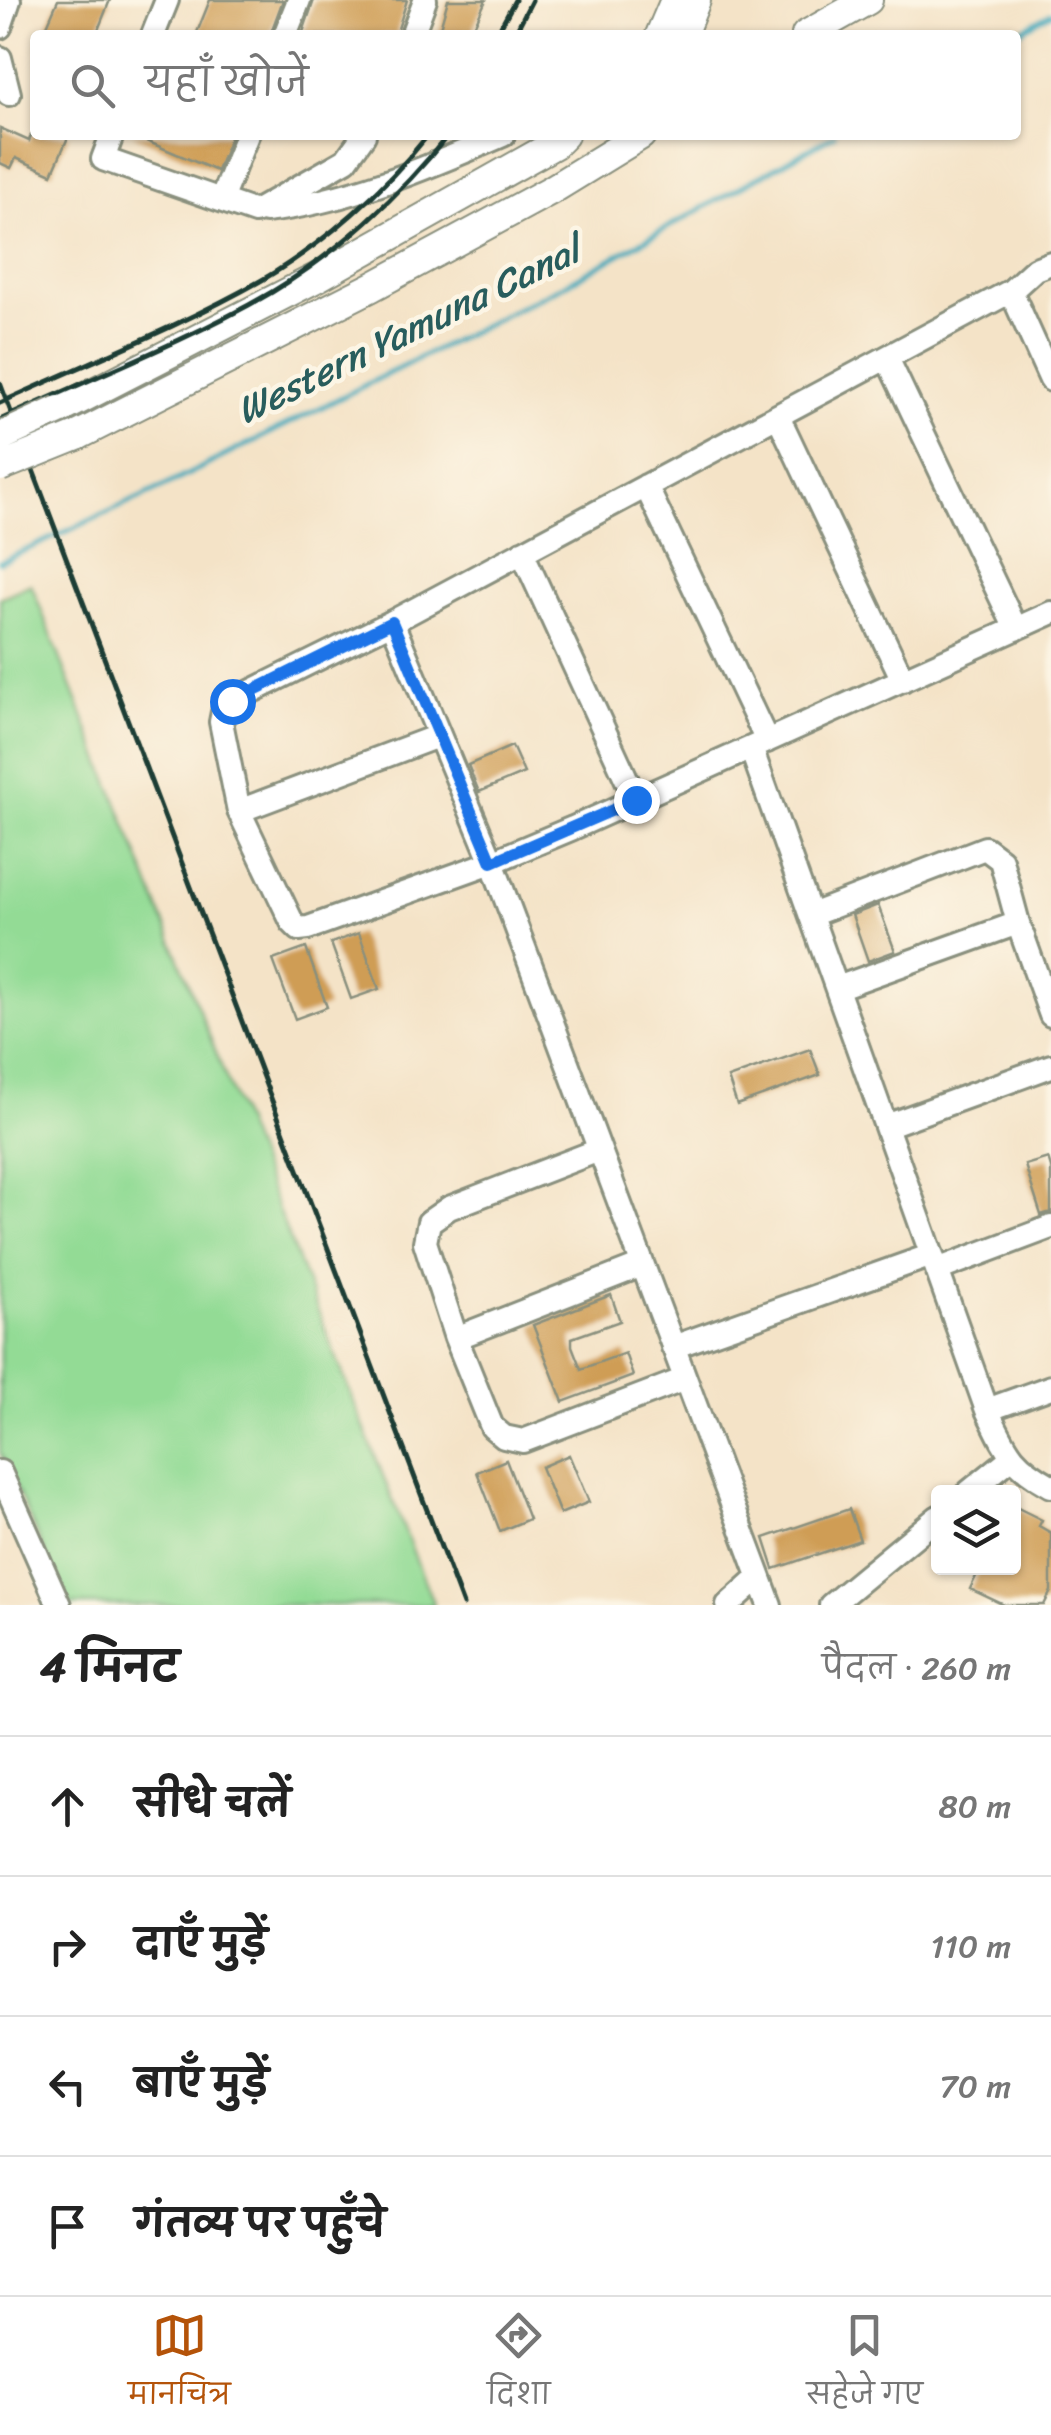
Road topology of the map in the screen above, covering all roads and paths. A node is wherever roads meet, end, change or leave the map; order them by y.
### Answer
1 (9, 0) edge
2 (167, 0) edge
3 (299, 0) edge
4 (425, 0) edge
5 (675, 0) edge
6 (696, 0) edge
7 (868, 0) edge
8 (0, 27) edge
9 (155, 30) edge
10 (287, 30) edge
11 (414, 30) edge
12 (662, 30) edge
13 (684, 30) edge
14 (815, 30) edge
15 (0, 58) edge
16 (9, 94) dead end
17 (110, 140) edge
18 (244, 140) edge
19 (360, 140) edge
20 (492, 140) edge
21 (557, 140) edge
22 (616, 140) edge
23 (633, 140) edge
24 (600, 158) junction
25 (221, 200) junction
26 (255, 212) junction
27 (1051, 262) edge
28 (1011, 291) junction
29 (887, 358) junction
30 (1051, 380) edge
31 (778, 416) junction
32 (0, 438) edge
33 (0, 468) edge
34 (646, 486) junction
35 (522, 552) junction
36 (1051, 613) edge
37 (392, 622) junction
38 (1016, 629) junction
39 (903, 680) junction
40 (438, 736) junction
41 (759, 745) junction
42 (636, 800) junction
43 (239, 812) junction
44 (492, 862) junction
45 (811, 915) junction
46 (1018, 922) junction
47 (837, 988) junction
48 (1051, 1015) edge
49 (1051, 1066) edge
50 (886, 1126) junction
51 (598, 1150) junction
52 (1051, 1227) edge
53 (935, 1262) junction
54 (642, 1265) junction
55 (456, 1338) junction
56 (672, 1346) junction
57 (684, 1378) junction
58 (1051, 1387) edge
59 (988, 1410) junction
60 (1011, 1458) junction
61 (0, 1472) edge
62 (978, 1485) edge
63 (1051, 1486) edge
64 (931, 1523) edge
65 (759, 1577) junction
66 (60, 1605) edge
67 (728, 1605) edge
68 (770, 1605) edge
69 (831, 1605) edge

1 - 8 street
2 - 9 street
3 - 10 street
4 - 11 street
5 - 12 main road
6 - 13 main road
7 - 14 main road
15 - 16 street
17 - 25 street
18 - 25 street
19 - 26 street
20 - 26 street
21 - 32 main road, bridge
22 - 24 main road
23 - 24 main road
24 - 33 main road, bridge
25 - 26 street
27 - 28 street
28 - 29 street
28 - 30 street
29 - 31 street
29 - 38 street
31 - 34 street
31 - 39 street
34 - 35 street
34 - 41 street
35 - 37 street
35 - 42 street
36 - 38 street
37 - 40 street
37 - 43 street
38 - 39 street
39 - 41 street
40 - 43 street
40 - 44 street
41 - 42 street
41 - 45 street
42 - 44 street
43 - 44 street
44 - 51 street
45 - 46 street
45 - 47 street
46 - 47 street
46 - 48 street
47 - 50 street
49 - 50 street
50 - 53 street
51 - 54 street
51 - 55 street
52 - 53 street
53 - 56 street
53 - 59 street
54 - 55 street
54 - 56 street
55 - 57 street
56 - 57 street
57 - 65 street
58 - 59 street
59 - 60 street
60 - 62 street
60 - 63 street
61 - 66 street
64 - 69 street
65 - 67 street
65 - 68 street

